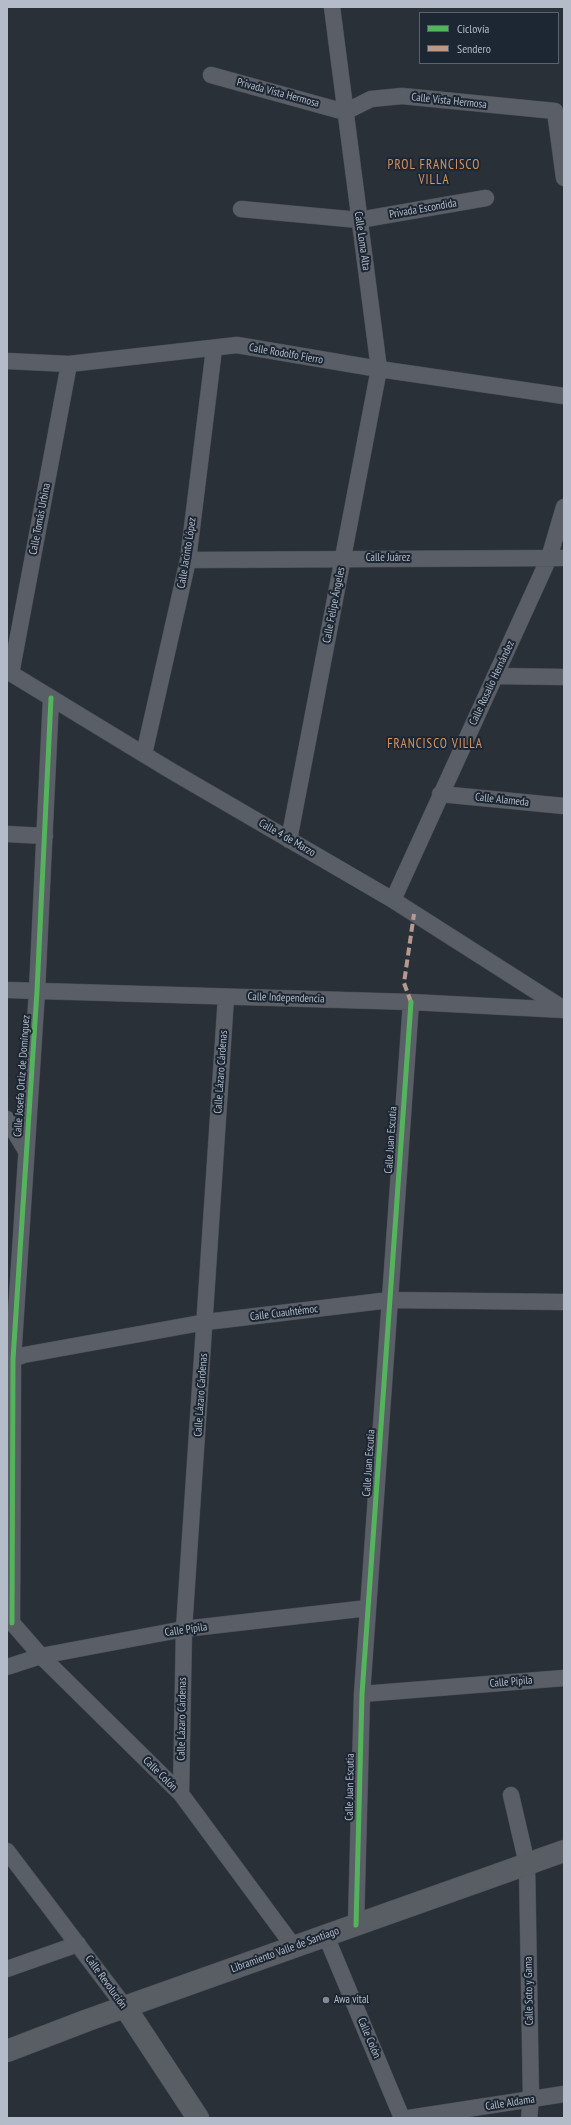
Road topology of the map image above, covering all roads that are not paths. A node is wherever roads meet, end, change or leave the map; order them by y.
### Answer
1 (332, 7) edge
2 (211, 75) dead end
3 (345, 112) junction
4 (564, 178) edge
5 (486, 198) dead end
6 (241, 209) dead end
7 (359, 220) junction
8 (214, 349) junction
9 (7, 361) edge
10 (69, 364) junction
11 (379, 369) junction
12 (564, 396) edge
13 (564, 507) edge
14 (343, 558) junction
15 (557, 558) edge
16 (188, 560) junction
17 (9, 673) edge
18 (495, 676) junction
19 (564, 677) edge
20 (51, 698) junction
21 (144, 754) junction
22 (440, 794) junction
23 (564, 806) edge
24 (7, 834) edge
25 (45, 836) junction
26 (290, 840) junction
27 (393, 900) junction
28 (7, 990) edge
29 (37, 991) junction
30 (226, 997) junction
31 (410, 1002) junction
32 (564, 1009) edge
33 (7, 1119) edge
34 (26, 1151) junction
35 (390, 1300) junction
36 (564, 1302) edge
37 (206, 1322) junction
38 (10, 1353) edge
39 (368, 1608) junction
40 (10, 1620) edge
41 (184, 1630) junction
42 (41, 1656) junction
43 (7, 1667) edge
44 (564, 1678) edge
45 (362, 1694) junction
46 (181, 1794) junction
47 (512, 1795) dead end
48 (7, 1851) edge
49 (564, 1851) edge
50 (527, 1864) junction
51 (356, 1925) junction
52 (326, 1936) junction
53 (78, 1944) junction
54 (294, 1947) junction
55 (7, 1969) edge
56 (125, 2007) junction
57 (7, 2051) edge
58 (564, 2094) edge
59 (531, 2100) junction
60 (198, 2118) edge
61 (402, 2118) edge
62 (409, 2118) edge
63 (529, 2118) edge

1 - 3 street, Calle Loma Alta
2 - 3 street, Privada Vista Hermosa
3 - 4 street, Calle Vista Hermosa
3 - 7 street, Calle Loma Alta
5 - 7 street, Privada Escondida
6 - 7 street, Privada Escondida
7 - 11 street, Calle Loma Alta
8 - 10 street, Calle Rodolfo Fierro
8 - 11 street, Calle Rodolfo Fierro
8 - 16 street, Calle Jacinto López
9 - 10 street, Calle Rodolfo Fierro
10 - 17 street, Calle Tomás Urbina
11 - 12 street, Calle Rodolfo Fierro
11 - 14 street, Calle Felipe Ángeles
13 - 15 street, Calle Rosalío Hernández
14 - 15 street, Calle Juárez
14 - 16 street, Calle Juárez
14 - 26 street, Calle Felipe Ángeles
15 - 18 street, Calle Rosalío Hernández
16 - 21 street, Calle Jacinto López
17 - 20 street, Calle 4 de Marzo
18 - 19 street
18 - 22 street, Calle Rosalío Hernández
20 - 21 street, Calle 4 de Marzo
20 - 25 street, Calle Josefa Ortiz de Domínguez
21 - 26 street, Calle 4 de Marzo
22 - 23 street, Calle Alameda
22 - 27 street, Calle Rosalío Hernández
24 - 25 street
25 - 29 street, Calle Josefa Ortiz de Domínguez
26 - 27 street, Calle 4 de Marzo
27 - 32 street, Calle 4 de Marzo
28 - 29 street, Calle Independencia
29 - 30 street, Calle Independencia
29 - 34 street, Calle Josefa Ortiz de Domínguez
30 - 31 street, Calle Independencia
30 - 37 street, Calle Lázaro Cárdenas
31 - 32 street, Calle Independencia
31 - 35 street, Calle Juan Escutia
33 - 34 street
34 - 38 street, Calle Josefa Ortiz de Domínguez
35 - 36 street, Calle Cuauhtémoc
35 - 37 street, Calle Cuauhtémoc
35 - 39 street, Calle Juan Escutia
37 - 38 street, Calle Cuauhtémoc
37 - 41 street, Calle Lázaro Cárdenas
38 - 40 street, Calle Josefa Ortiz de Domínguez
39 - 41 street, Calle Pípila
39 - 45 street, Calle Juan Escutia
40 - 42 street, Calle Colón
41 - 42 street, Calle Pípila
41 - 46 street, Calle Lázaro Cárdenas
42 - 43 street, Calle Pípila
42 - 46 street, Calle Colón
44 - 45 street, Calle Pípila
45 - 51 street, Calle Juan Escutia
46 - 54 street, Calle Colón
47 - 50 street, Calle Soto y Gama
48 - 53 street, Calle Revolución
49 - 50 street, Libramiento Valle de Santiago
50 - 51 street, Libramiento Valle de Santiago
50 - 59 street, Calle Soto y Gama
51 - 52 street, Libramiento Valle de Santiago
52 - 54 street, Libramiento Valle de Santiago
52 - 61 street, Calle Colón
53 - 55 street
53 - 56 street, Calle Revolución
54 - 56 street, Libramiento Valle de Santiago
56 - 57 street, Libramiento Valle de Santiago
56 - 60 street, Calle Revolución
58 - 59 street, Calle Aldama
59 - 62 street, Calle Aldama
59 - 63 street, Calle Soto y Gama

